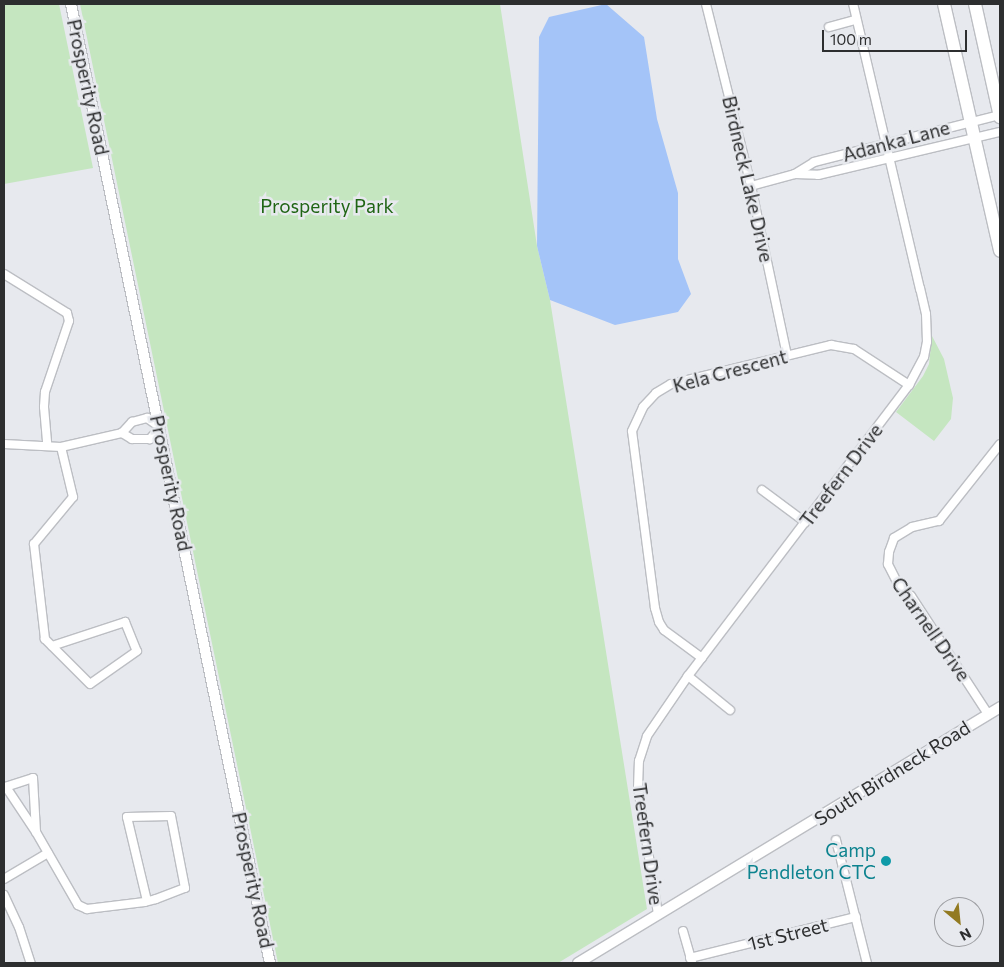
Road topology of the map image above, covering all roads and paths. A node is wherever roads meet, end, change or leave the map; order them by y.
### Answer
1 (71, 4) edge
2 (706, 4) edge
3 (853, 4) edge
4 (944, 4) edge
5 (975, 4) edge
6 (856, 20) junction
7 (829, 27) dead end
8 (1000, 116) edge
9 (971, 121) junction
10 (1000, 132) edge
11 (975, 138) junction
12 (886, 143) junction
13 (890, 158) junction
14 (795, 174) junction
15 (750, 186) junction
16 (1000, 251) edge
17 (4, 274) edge
18 (787, 355) junction
19 (909, 384) junction
20 (160, 427) junction
21 (122, 433) junction
22 (4, 444) edge
23 (1000, 444) edge
24 (47, 445) junction
25 (61, 447) junction
26 (762, 490) dead end
27 (805, 522) junction
28 (52, 646) junction
29 (702, 658) junction
30 (688, 676) junction
31 (1000, 707) edge
32 (730, 710) dead end
33 (988, 714) junction
34 (36, 832) junction
35 (836, 840) dead end
36 (48, 853) junction
37 (4, 879) edge
38 (4, 895) edge
39 (146, 902) junction
40 (658, 914) junction
41 (856, 916) junction
42 (683, 931) dead end
43 (691, 961) edge
44 (31, 963) edge
45 (270, 963) edge
46 (578, 963) edge
47 (867, 963) edge

1 - 20 street, Prosperity Road
2 - 15 street, Birdneck Lake Drive
3 - 6 street, Treefern Drive
4 - 9 highway
5 - 8 highway
6 - 7 street
6 - 12 street, Treefern Drive
8 - 9 street, Adanka Lane
9 - 11 highway
9 - 12 street, Adanka Lane
10 - 11 street, Adanka Lane
11 - 13 street, Adanka Lane
11 - 16 highway
12 - 13 street, Treefern Drive
12 - 14 street, Adanka Lane
13 - 14 street, Adanka Lane
13 - 19 street, Treefern Drive
14 - 15 street, Adanka Lane
15 - 18 street, Birdneck Lake Drive
17 - 24 street
18 - 19 street, Kela Crescent
18 - 29 street, Kela Crescent
19 - 27 street, Treefern Drive
20 - 21 street
20 - 21 street
20 - 45 street, Prosperity Road
21 - 25 street
22 - 24 street
23 - 33 street, Charnell Drive
24 - 25 street
25 - 28 street
26 - 27 street
27 - 29 street, Treefern Drive
28 - 28 street
29 - 30 street, Treefern Drive
30 - 32 street
30 - 40 street, Treefern Drive
31 - 33 street, South Birdneck Road
33 - 40 street, South Birdneck Road
34 - 34 street
34 - 36 street
35 - 41 street
36 - 37 street
36 - 39 street
38 - 44 street
39 - 39 street
40 - 46 street, South Birdneck Road
41 - 43 street, 1st Street
41 - 47 street
42 - 43 street

